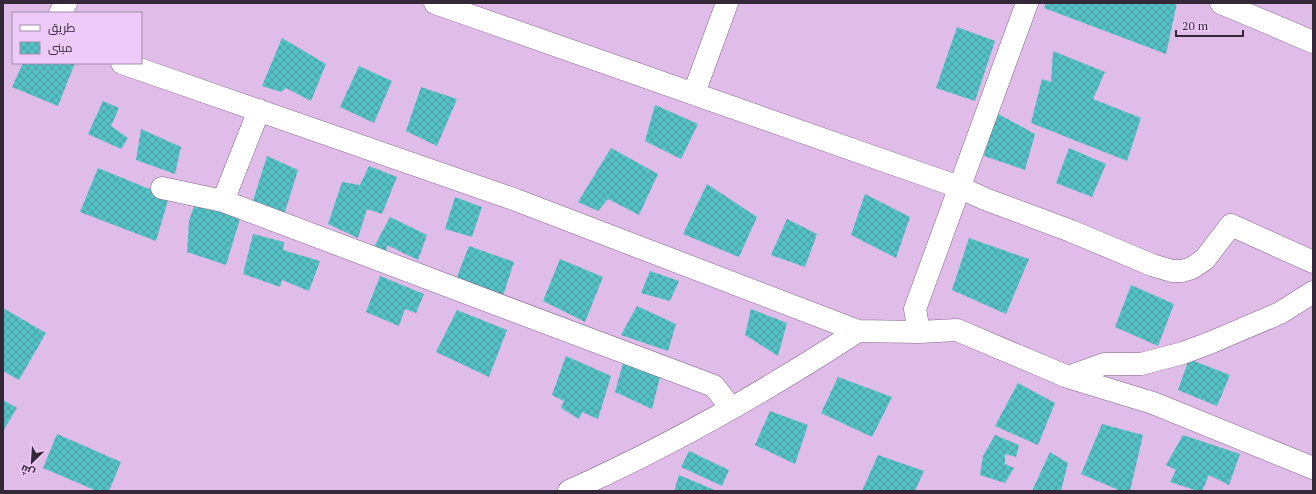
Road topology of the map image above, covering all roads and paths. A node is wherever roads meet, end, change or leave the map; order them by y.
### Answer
1 (66, 3) edge
2 (435, 3) edge
3 (727, 3) edge
4 (1027, 3) edge
5 (1221, 3) edge
6 (61, 12) edge
7 (1313, 42) edge
8 (125, 64) edge
9 (694, 93) junction
10 (259, 110) junction
11 (960, 187) junction
12 (162, 188) dead end
13 (223, 201) junction
14 (1313, 262) edge
15 (1313, 292) edge
16 (858, 331) junction
17 (919, 332) junction
18 (1068, 377) junction
19 (730, 408) junction
20 (1313, 468) edge
21 (569, 491) edge

1 - 6 street
2 - 9 street
3 - 9 street
4 - 11 street
5 - 7 street
8 - 10 street
9 - 11 street
10 - 13 street
10 - 16 street
11 - 14 street
11 - 17 street
12 - 13 street
13 - 19 street
15 - 18 street
16 - 17 street
16 - 19 street
17 - 18 street
18 - 20 street
19 - 21 street

